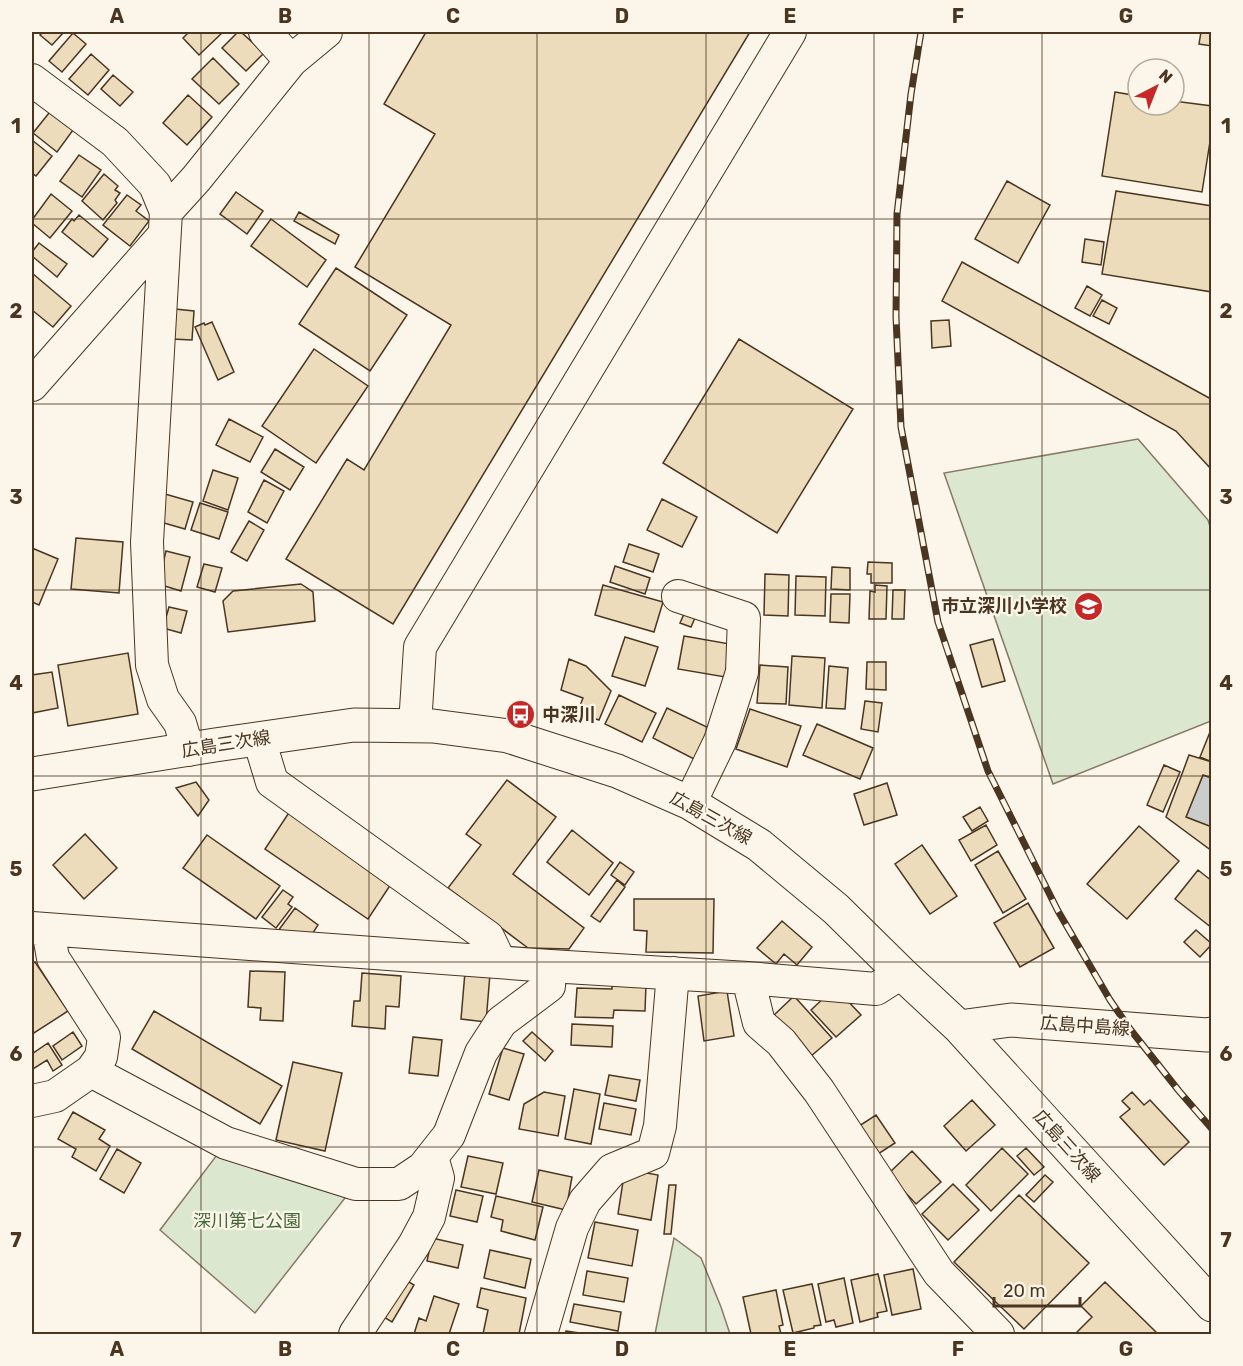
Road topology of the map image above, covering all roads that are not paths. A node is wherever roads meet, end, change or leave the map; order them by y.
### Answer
1 (265, 32) edge
2 (326, 32) edge
3 (790, 32) edge
4 (291, 61) junction
5 (32, 80) edge
6 (165, 224) junction
7 (32, 385) edge
8 (678, 596) dead end
9 (415, 725) junction
10 (259, 739) junction
11 (188, 750) junction
12 (32, 774) edge
13 (690, 803) junction
14 (40, 929) edge
15 (500, 962) junction
16 (550, 966) junction
17 (673, 973) junction
18 (901, 973) junction
19 (748, 978) junction
20 (959, 1027) junction
21 (1212, 1034) edge
22 (91, 1071) junction
23 (32, 1101) edge
24 (432, 1157) junction
25 (1212, 1305) edge
26 (355, 1335) edge
27 (540, 1335) edge
28 (998, 1335) edge

1 - 4 street
2 - 4 street
3 - 9 street
4 - 6 street
5 - 6 street
6 - 7 street
6 - 11 street
8 - 13 street
9 - 10 main road, 広島三次線
9 - 13 main road, 広島三次線
10 - 11 main road, 広島三次線
10 - 15 street
11 - 12 main road, 広島三次線
13 - 18 main road, 広島三次線
14 - 15 street
14 - 22 street
15 - 16 street
16 - 17 street
16 - 24 street
17 - 19 street
17 - 27 street
18 - 19 street
18 - 20 main road, 広島三次線
19 - 28 street
20 - 21 main road, 広島中島線
20 - 25 main road, 広島三次線
22 - 23 street
22 - 24 street
24 - 26 street

